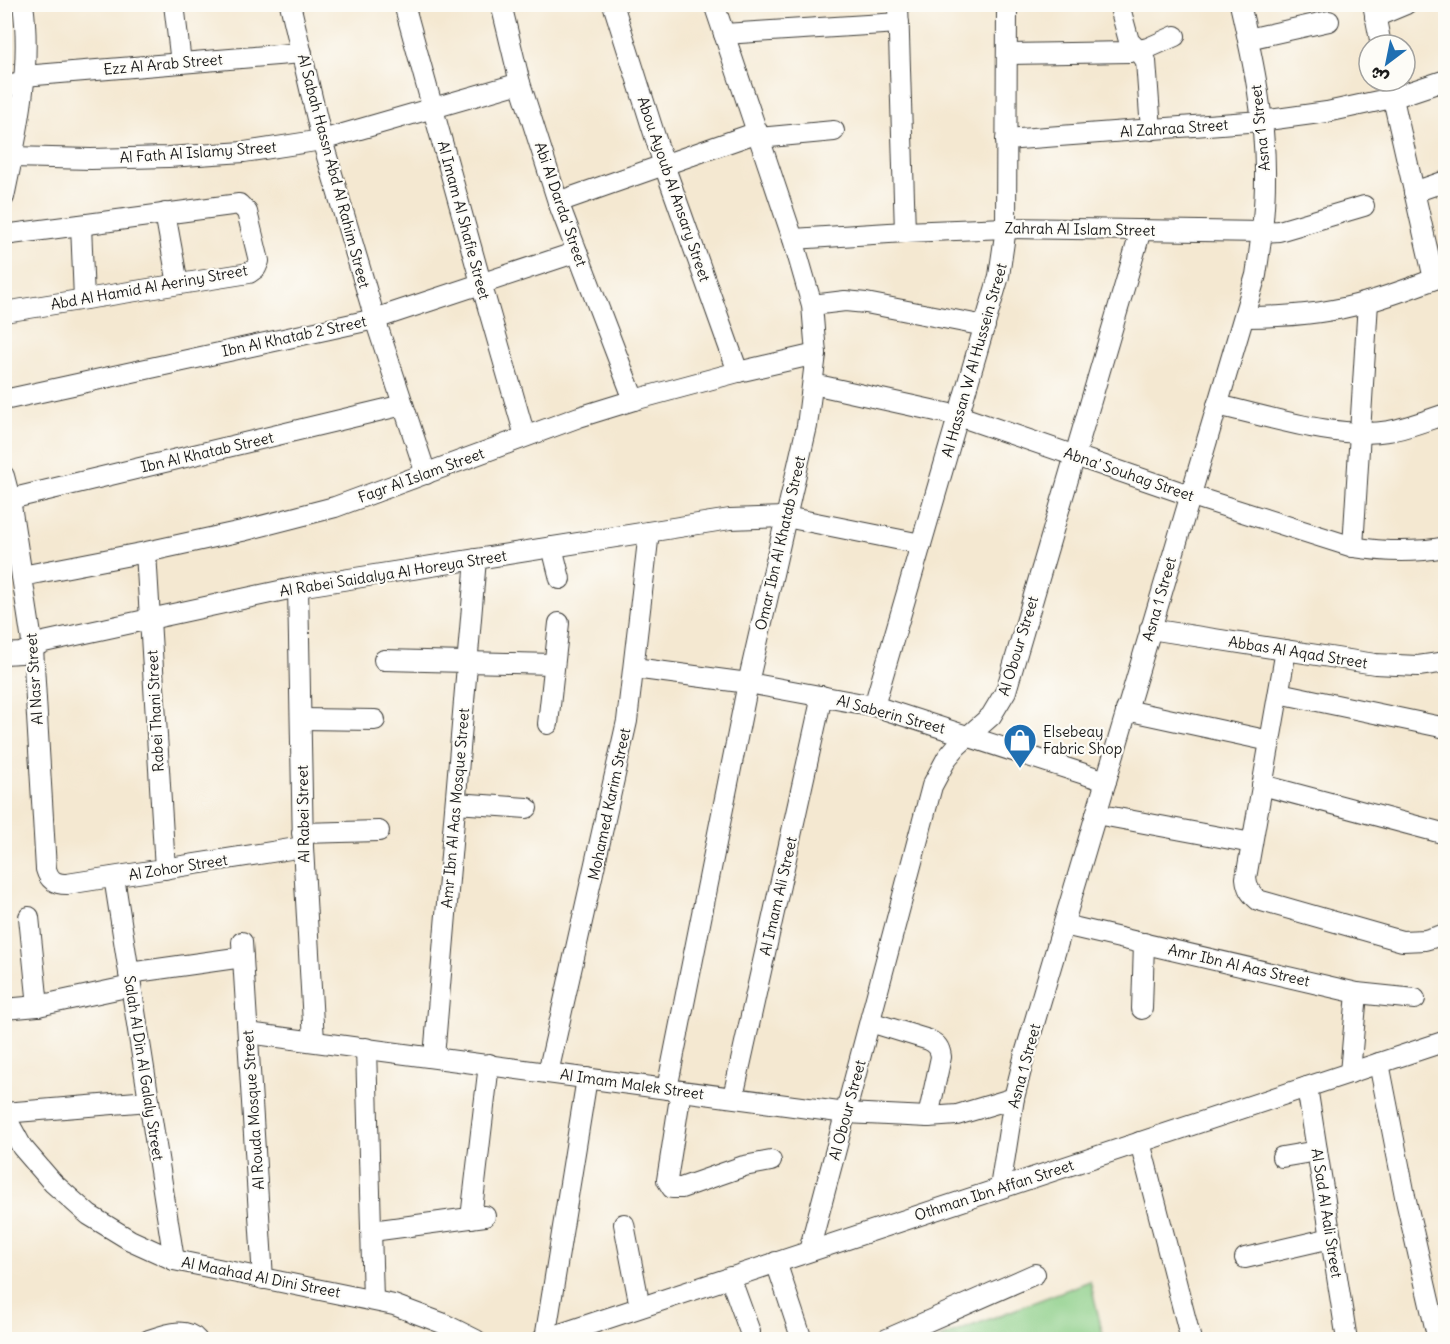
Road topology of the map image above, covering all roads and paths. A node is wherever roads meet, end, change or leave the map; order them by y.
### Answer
1 (174, 4) edge
2 (290, 4) edge
3 (405, 4) edge
4 (501, 4) edge
5 (613, 4) edge
6 (714, 4) edge
7 (1007, 4) edge
8 (1119, 4) edge
9 (1240, 4) edge
10 (1406, 4) edge
11 (17, 8) edge
12 (1374, 11) edge
13 (899, 14) edge
14 (1329, 21) dead end
15 (1379, 33) edge
16 (724, 34) junction
17 (1175, 36) dead end
18 (1248, 39) junction
19 (1140, 51) junction
20 (302, 53) junction
21 (1007, 54) junction
22 (181, 63) junction
23 (1446, 80) edge
24 (17, 82) edge
25 (520, 83) junction
26 (1417, 85) edge
27 (1379, 93) edge
28 (1391, 93) edge
29 (433, 108) junction
30 (1261, 121) junction
31 (1151, 130) junction
32 (834, 131) dead end
33 (759, 135) junction
34 (322, 140) junction
35 (1006, 140) junction
36 (9, 164) edge
37 (664, 165) junction
38 (1446, 181) edge
39 (1414, 192) junction
40 (4, 197) edge
41 (558, 202) junction
42 (1364, 206) dead end
43 (165, 213) junction
44 (81, 225) junction
45 (1006, 228) junction
46 (1141, 230) junction
47 (905, 232) junction
48 (1263, 232) junction
49 (4, 235) edge
50 (793, 239) junction
51 (578, 252) junction
52 (1440, 277) edge
53 (481, 283) junction
54 (178, 284) junction
55 (84, 299) junction
56 (1368, 302) junction
57 (812, 305) junction
58 (4, 312) edge
59 (1245, 317) junction
60 (375, 319) junction
61 (985, 326) junction
62 (816, 354) junction
63 (738, 372) junction
64 (813, 384) junction
65 (4, 400) edge
66 (634, 400) junction
67 (403, 405) junction
68 (1217, 405) junction
69 (1446, 414) edge
70 (959, 417) junction
71 (1360, 434) junction
72 (525, 436) junction
73 (1075, 456) junction
74 (426, 474) junction
75 (4, 476) edge
76 (1189, 495) junction
77 (10, 499) junction
78 (786, 517) junction
79 (649, 532) junction
80 (921, 544) junction
81 (552, 547) junction
82 (1353, 547) junction
83 (1446, 547) edge
84 (146, 552) junction
85 (476, 559) junction
86 (22, 576) junction
87 (560, 579) dead end
88 (298, 587) junction
89 (149, 619) junction
90 (559, 623) dead end
91 (1150, 629) junction
92 (33, 648) junction
93 (1286, 650) junction
94 (4, 654) edge
95 (384, 660) dead end
96 (468, 662) junction
97 (1446, 662) edge
98 (554, 664) junction
99 (634, 668) junction
100 (748, 683) junction
101 (1279, 693) junction
102 (822, 696) junction
103 (874, 706) junction
104 (1126, 710) junction
105 (301, 719) junction
106 (375, 720) dead end
107 (548, 723) dead end
108 (1446, 728) edge
109 (969, 736) junction
110 (1270, 741) junction
111 (1106, 781) junction
112 (1262, 784) junction
113 (456, 802) junction
114 (527, 808) dead end
115 (1096, 814) junction
116 (379, 831) dead end
117 (1446, 834) edge
118 (302, 840) junction
119 (1252, 843) junction
120 (165, 869) junction
121 (114, 877) junction
122 (53, 881) joint
123 (29, 917) dead end
124 (1064, 925) junction
125 (1446, 934) edge
126 (1144, 943) junction
127 (130, 979) junction
128 (1357, 993) junction
129 (1415, 999) dead end
130 (38, 1006) junction
131 (1142, 1009) dead end
132 (4, 1010) edge
133 (870, 1022) junction
134 (248, 1033) junction
135 (314, 1041) junction
136 (1446, 1041) edge
137 (366, 1048) junction
138 (434, 1057) junction
139 (1378, 1063) junction
140 (489, 1065) junction
141 (548, 1072) junction
142 (1350, 1073) junction
143 (587, 1078) junction
144 (1307, 1087) junction
145 (674, 1090) junction
146 (733, 1097) junction
147 (1014, 1098) junction
148 (149, 1101) junction
149 (846, 1113) junction
150 (4, 1114) edge
151 (928, 1117) junction
152 (1140, 1142) junction
153 (1317, 1151) junction
154 (1282, 1157) dead end
155 (771, 1161) dead end
156 (1000, 1188) junction
157 (624, 1224) dead end
158 (372, 1231) junction
159 (1331, 1238) junction
160 (808, 1251) junction
161 (1245, 1258) dead end
162 (174, 1260) junction
163 (776, 1262) junction
164 (1035, 1274) dead end
165 (730, 1277) junction
166 (263, 1278) junction
167 (373, 1300) junction
168 (640, 1307) junction
169 (750, 1332) dead end
170 (467, 1337) edge
171 (543, 1339) edge
172 (148, 1340) edge
173 (197, 1340) edge
174 (802, 1340) edge
175 (885, 1340) edge
176 (1191, 1340) edge
177 (1347, 1340) edge
178 (1438, 1340) edge

1 - 22 street
2 - 20 street, Al Sabah Hassn Abd Al Rahim Street
3 - 29 street, Al Imam Al Shafie Street
4 - 25 street, Abi Al Darda' Street
5 - 37 street, Abou Ayoub Al Ansary Street
6 - 16 street, Omar Ibn Al Khatab Street
7 - 21 street, Al Hassan W Al Hussein Street
8 - 19 street
9 - 18 street, Asna 1 Street
10 - 12 street
11 - 24 street
12 - 15 street
13 - 16 street
13 - 47 street
14 - 18 street
16 - 33 street, Omar Ibn Al Khatab Street
17 - 19 street
18 - 30 street, Asna 1 Street
19 - 21 street
19 - 31 street
20 - 22 street, Ezz Al Arab Street
20 - 34 street, Al Sabah Hassn Abd Al Rahim Street
21 - 35 street, Al Hassan W Al Hussein Street
22 - 24 street, Ezz Al Arab Street
23 - 26 street, Al Zahraa Street
24 - 36 street
25 - 29 street, Al Fath Al Islamy Street
25 - 41 street, Abi Al Darda' Street
27 - 30 street, Al Zahraa Street
28 - 39 street
29 - 34 street, Al Fath Al Islamy Street
29 - 53 street, Al Imam Al Shafie Street
30 - 31 street, Al Zahraa Street
30 - 48 street, Asna 1 Street
31 - 35 street, Al Zahraa Street
32 - 33 street
33 - 37 street
33 - 50 street, Omar Ibn Al Khatab Street
34 - 36 street, Al Fath Al Islamy Street
34 - 60 street, Al Sabah Hassn Abd Al Rahim Street
35 - 45 street, Al Hassan W Al Hussein Street
36 - 40 street
37 - 41 street
37 - 63 street, Abou Ayoub Al Ansary Street
38 - 39 street
39 - 52 street
41 - 51 street, Abi Al Darda' Street
42 - 48 street, Zahrah Al Islam Street
43 - 44 street
43 - 54 street
43 - 54 street, Abd Al Hamid Al Aeriny Street
44 - 49 street
44 - 55 street
45 - 46 street, Zahrah Al Islam Street
45 - 47 street, Zahrah Al Islam Street
45 - 61 street, Al Hassan W Al Hussein Street
46 - 48 street, Zahrah Al Islam Street
46 - 73 street, Al Obour Street
47 - 50 street, Zahrah Al Islam Street
48 - 59 street, Asna 1 Street
50 - 57 street, Omar Ibn Al Khatab Street
51 - 53 street, Ibn Al Khatab 2 Street
51 - 66 street, Abi Al Darda' Street
52 - 56 street
53 - 60 street, Ibn Al Khatab 2 Street
53 - 72 street, Al Imam Al Shafie Street
54 - 55 street, Abd Al Hamid Al Aeriny Street
55 - 58 street, Abd Al Hamid Al Aeriny Street
56 - 59 street
56 - 71 street
57 - 61 street
57 - 62 street, Omar Ibn Al Khatab Street
59 - 68 street, Asna 1 Street
60 - 65 street, Ibn Al Khatab 2 Street
60 - 67 street, Al Sabah Hassn Abd Al Rahim Street
61 - 70 street, Al Hassan W Al Hussein Street
62 - 63 street, Fagr Al Islam Street
62 - 64 street, Omar Ibn Al Khatab Street
63 - 66 street, Fagr Al Islam Street
64 - 70 street, Abna' Souhag Street
64 - 78 street, Omar Ibn Al Khatab Street
66 - 72 street, Fagr Al Islam Street
67 - 74 street, Al Sabah Hassn Abd Al Rahim Street
67 - 77 street, Ibn Al Khatab Street
68 - 71 street
68 - 76 street, Asna 1 Street
69 - 71 street
70 - 73 street, Abna' Souhag Street
70 - 80 street, Al Hassan W Al Hussein Street
71 - 82 street
72 - 74 street, Fagr Al Islam Street
73 - 76 street, Abna' Souhag Street
73 - 109 street, Al Obour Street
74 - 84 street, Fagr Al Islam Street
75 - 77 street, Al Nasr Street
76 - 82 street, Abna' Souhag Street
76 - 91 street, Asna 1 Street
77 - 86 street, Al Nasr Street
78 - 79 street, Al Rabei Saidalya Al Horeya Street
78 - 80 street, Al Rabei Saidalya Al Horeya Street
78 - 100 street, Omar Ibn Al Khatab Street
79 - 81 street, Al Rabei Saidalya Al Horeya Street
79 - 99 street, Mohamed Karim Street
80 - 103 street, Al Hassan W Al Hussein Street
81 - 85 street, Al Rabei Saidalya Al Horeya Street
81 - 87 street
82 - 83 street, Abna' Souhag Street
84 - 86 street, Fagr Al Islam Street
84 - 89 street, Rabei Thani Street
85 - 88 street, Al Rabei Saidalya Al Horeya Street
85 - 96 street, Amr Ibn Al Aas Mosque Street
86 - 92 street, Al Nasr Street
88 - 89 street, Al Rabei Saidalya Al Horeya Street
88 - 105 street, Al Rabei Street
89 - 92 street, Al Rabei Saidalya Al Horeya Street
89 - 120 street, Rabei Thani Street
90 - 98 street
91 - 93 street, Abbas Al Aqad Street
91 - 104 street, Asna 1 Street
92 - 94 street, Al Rabei Saidalya Al Horeya Street
92 - 122 street, Al Nasr Street
93 - 97 street, Abbas Al Aqad Street
93 - 101 street
95 - 96 street
96 - 98 street
96 - 113 street, Amr Ibn Al Aas Mosque Street
98 - 107 street
99 - 100 street, Al Saberin Street
99 - 141 street, Mohamed Karim Street
100 - 102 street, Al Saberin Street
100 - 145 street, Omar Ibn Al Khatab Street
101 - 108 street
101 - 110 street
102 - 103 street, Al Saberin Street
102 - 146 street, Al Imam Ali Street
103 - 109 street, Al Saberin Street
104 - 110 street
104 - 111 street, Asna 1 Street
105 - 106 street
105 - 118 street, Al Rabei Street
109 - 111 street, Al Saberin Street
109 - 133 street, Al Obour Street
110 - 112 street
111 - 115 street, Asna 1 Street
112 - 117 street
112 - 119 street
113 - 114 street
113 - 138 street, Amr Ibn Al Aas Mosque Street
115 - 119 street
115 - 124 street, Asna 1 Street
116 - 118 street, Al Zohor Street
118 - 120 street, Al Zohor Street
118 - 135 street, Al Rabei Street
119 - 125 street
120 - 121 street, Al Zohor Street
121 - 122 street, Al Zohor Street
121 - 127 street, Salah Al Din Al Galaly Street
123 - 130 street
124 - 126 street, Amr Ibn Al Aas Street
124 - 147 street, Asna 1 Street
126 - 128 street, Amr Ibn Al Aas Street
126 - 131 street
127 - 130 street
127 - 134 street, Al Rouda Mosque Street
127 - 148 street, Salah Al Din Al Galaly Street
128 - 129 street, Amr Ibn Al Aas Street
128 - 142 street
130 - 132 street
133 - 149 street, Al Obour Street
133 - 151 street
134 - 135 street, Al Imam Malek Street
134 - 166 street, Al Rouda Mosque Street
135 - 137 street, Al Imam Malek Street
136 - 139 street, Othman Ibn Affan Street
137 - 138 street, Al Imam Malek Street
137 - 158 street
138 - 140 street, Al Imam Malek Street
139 - 142 street, Othman Ibn Affan Street
139 - 178 street
140 - 141 street, Al Imam Malek Street
140 - 158 street
141 - 143 street, Al Imam Malek Street
142 - 144 street, Othman Ibn Affan Street
143 - 145 street, Al Imam Malek Street
143 - 171 street
144 - 152 street, Othman Ibn Affan Street
144 - 153 street, Al Sad Al Aali Street
145 - 146 street, Al Imam Malek Street
145 - 155 street, Omar Ibn Al Khatab Street
146 - 149 street, Al Imam Malek Street
147 - 151 street, Al Imam Malek Street
147 - 156 street, Asna 1 Street
148 - 150 street
148 - 162 street, Salah Al Din Al Galaly Street
149 - 151 street, Al Imam Malek Street
149 - 160 street, Al Obour Street
150 - 162 street, Al Maahad Al Dini Street
152 - 156 street, Othman Ibn Affan Street
152 - 176 street
153 - 154 street
153 - 159 street, Al Sad Al Aali Street
156 - 160 street, Othman Ibn Affan Street
157 - 168 street
158 - 167 street
159 - 161 street
159 - 177 street, Al Sad Al Aali Street
160 - 163 street, Othman Ibn Affan Street
162 - 166 street, Al Maahad Al Dini Street
163 - 165 street, Othman Ibn Affan Street
163 - 174 street
164 - 175 street
165 - 168 street, Othman Ibn Affan Street
165 - 169 street
166 - 167 street, Al Maahad Al Dini Street
167 - 170 street, Al Maahad Al Dini Street
168 - 171 street, Othman Ibn Affan Street
172 - 173 street

